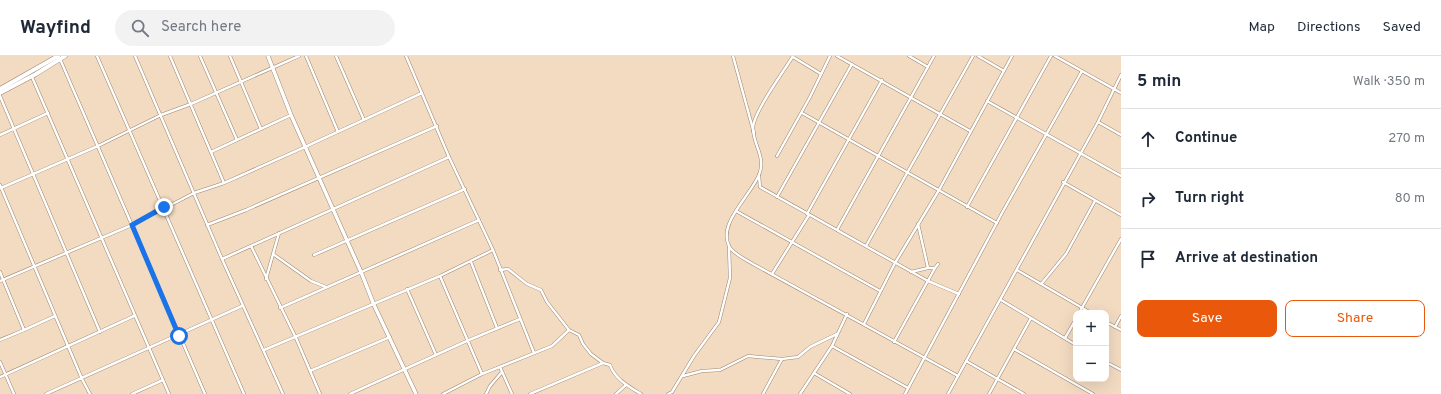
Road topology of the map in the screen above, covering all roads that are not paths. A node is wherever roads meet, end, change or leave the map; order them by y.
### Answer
1 (65, 56) edge
2 (97, 56) edge
3 (135, 56) edge
4 (170, 56) edge
5 (200, 56) edge
6 (230, 56) edge
7 (268, 56) edge
8 (299, 56) edge
9 (306, 56) edge
10 (336, 56) edge
11 (406, 56) edge
12 (733, 56) edge
13 (793, 56) edge
14 (830, 56) edge
15 (837, 56) edge
16 (909, 56) edge
17 (934, 56) edge
18 (974, 56) edge
19 (978, 56) edge
20 (1012, 56) edge
21 (1051, 56) edge
22 (1057, 56) edge
23 (59, 58) edge
24 (852, 64) junction
25 (928, 67) junction
26 (273, 68) junction
27 (1004, 71) junction
28 (1082, 71) junction
29 (821, 74) junction
30 (1121, 75) edge
31 (32, 77) junction
32 (882, 80) junction
33 (242, 82) junction
34 (1113, 88) junction
35 (0, 89) edge
36 (217, 93) junction
37 (422, 93) junction
38 (1121, 93) edge
39 (0, 95) edge
40 (912, 97) junction
41 (987, 101) junction
42 (191, 104) junction
43 (48, 113) junction
44 (802, 113) junction
45 (940, 113) junction
46 (161, 115) junction
47 (291, 115) junction
48 (1017, 119) junction
49 (364, 120) junction
50 (1098, 122) junction
51 (819, 124) junction
52 (437, 126) junction
53 (14, 129) junction
54 (129, 129) junction
55 (261, 129) junction
56 (970, 131) junction
57 (338, 132) junction
58 (0, 134) edge
59 (754, 134) junction
60 (1121, 134) edge
61 (1047, 135) junction
62 (237, 140) junction
63 (849, 140) junction
64 (98, 146) junction
65 (305, 147) junction
66 (211, 152) junction
67 (1080, 153) junction
68 (777, 156) dead end
69 (877, 156) junction
70 (450, 157) junction
71 (68, 159) junction
72 (33, 174) junction
73 (907, 174) junction
74 (759, 176) junction
75 (1121, 176) edge
76 (320, 178) junction
77 (224, 182) junction
78 (1063, 182) junction
79 (0, 185) edge
80 (1, 188) junction
81 (465, 189) junction
82 (939, 190) junction
83 (194, 193) junction
84 (777, 197) junction
85 (1095, 201) junction
86 (164, 207) junction
87 (967, 207) junction
88 (333, 209) junction
89 (736, 211) junction
90 (808, 214) junction
91 (1121, 216) edge
92 (479, 220) junction
93 (918, 223) junction
94 (997, 223) junction
95 (132, 225) junction
96 (207, 225) junction
97 (837, 230) junction
98 (280, 233) junction
99 (100, 238) junction
100 (1121, 239) edge
101 (347, 240) junction
102 (791, 243) junction
103 (251, 246) junction
104 (729, 246) junction
105 (866, 246) junction
106 (493, 250) junction
107 (66, 253) junction
108 (273, 254) junction
109 (314, 255) dead end
110 (222, 259) junction
111 (471, 262) junction
112 (895, 263) junction
113 (938, 264) dead end
114 (33, 267) junction
115 (928, 268) junction
116 (935, 268) junction
117 (500, 270) junction
118 (1017, 270) junction
119 (0, 272) edge
120 (361, 272) junction
121 (911, 272) junction
122 (772, 274) junction
123 (440, 276) junction
124 (266, 279) junction
125 (2, 280) edge
126 (928, 281) junction
127 (1042, 283) junction
128 (326, 287) junction
129 (407, 289) junction
130 (880, 291) junction
131 (959, 294) junction
132 (1001, 300) junction
133 (374, 305) junction
134 (242, 306) junction
135 (280, 308) junction
136 (1082, 308) junction
137 (1086, 310) edge
138 (847, 314) junction
139 (54, 316) junction
140 (134, 316) junction
141 (1121, 316) edge
142 (1031, 318) junction
143 (520, 319) junction
144 (212, 320) junction
145 (864, 324) junction
146 (1073, 324) edge
147 (1109, 324) edge
148 (1115, 327) junction
149 (497, 328) junction
150 (24, 330) junction
151 (569, 330) junction
152 (1121, 330) edge
153 (100, 332) junction
154 (838, 334) junction
155 (179, 336) junction
156 (390, 337) junction
157 (296, 338) junction
158 (1065, 338) junction
159 (0, 340) edge
160 (468, 340) junction
161 (894, 342) junction
162 (1073, 343) edge
163 (832, 346) junction
164 (68, 347) junction
165 (149, 348) junction
166 (1014, 348) junction
167 (264, 350) junction
168 (534, 353) junction
169 (436, 355) junction
170 (924, 358) junction
171 (782, 359) junction
172 (966, 361) junction
173 (0, 362) edge
174 (603, 363) junction
175 (1109, 364) edge
176 (500, 367) junction
177 (404, 369) junction
178 (1121, 370) edge
179 (310, 371) junction
180 (502, 372) junction
181 (814, 372) junction
182 (6, 374) junction
183 (482, 374) junction
184 (683, 376) junction
185 (958, 376) junction
186 (0, 377) edge
187 (996, 378) junction
188 (82, 379) junction
189 (163, 380) junction
190 (626, 385) junction
191 (908, 388) junction
192 (14, 394) edge
193 (46, 394) edge
194 (90, 394) edge
195 (132, 394) edge
196 (169, 394) edge
197 (205, 394) edge
198 (244, 394) edge
199 (283, 394) edge
200 (320, 394) edge
201 (350, 394) edge
202 (416, 394) edge
203 (443, 394) edge
204 (486, 394) edge
205 (512, 394) edge
206 (530, 394) edge
207 (616, 394) edge
208 (641, 394) edge
209 (668, 394) edge
210 (763, 394) edge
211 (800, 394) edge
212 (850, 394) edge
213 (905, 394) edge
214 (948, 394) edge
215 (989, 394) edge
216 (1024, 394) edge
217 (1093, 394) edge

1 - 23 main road
2 - 54 street
3 - 46 street
4 - 42 street
5 - 36 street
6 - 33 street
7 - 26 street
8 - 26 street
9 - 57 street
10 - 49 street
11 - 37 street
12 - 59 street
13 - 29 street
13 - 59 street
14 - 29 street
15 - 24 street
16 - 25 street
17 - 25 street
18 - 45 street
19 - 27 street
20 - 27 street
21 - 48 street
22 - 28 street
23 - 31 main road
23 - 35 main road
23 - 64 street
24 - 32 street
24 - 51 street
25 - 40 street
26 - 33 street
26 - 47 street
27 - 41 street
28 - 34 street
28 - 61 street
29 - 44 street
30 - 34 street
31 - 39 main road
31 - 43 street
32 - 40 street
32 - 63 street
33 - 36 street
33 - 55 street
34 - 38 street
34 - 50 street
36 - 42 street
36 - 62 street
37 - 49 street
37 - 52 street
39 - 53 street
40 - 45 street
40 - 69 street
41 - 48 street
41 - 56 street
42 - 46 street
42 - 66 street
43 - 53 street
43 - 71 street
44 - 51 street
44 - 68 street
45 - 56 street
45 - 73 street
46 - 54 street
46 - 83 street
47 - 55 street
47 - 65 street
48 - 61 street
48 - 87 street
49 - 57 street
50 - 60 street
50 - 67 street
51 - 63 street
51 - 84 street
52 - 70 street
52 - 76 street
53 - 58 street
53 - 72 street
54 - 64 street
54 - 86 street
55 - 62 street
56 - 82 street
57 - 65 street
59 - 74 street
61 - 67 street
61 - 94 street
62 - 66 street
63 - 69 street
63 - 90 street
64 - 71 street
64 - 95 street
65 - 76 street
65 - 77 street
66 - 77 street
67 - 75 street
67 - 78 street
69 - 73 street
69 - 97 street
70 - 81 street
70 - 88 street
71 - 72 street
71 - 99 street
72 - 80 street
72 - 107 street
73 - 82 street
73 - 105 street
74 - 84 street
74 - 89 street
76 - 88 street
76 - 96 street
77 - 83 street
78 - 85 street
78 - 118 street
79 - 80 street
80 - 114 street
81 - 92 street
81 - 101 street
82 - 87 street
82 - 93 street
83 - 86 street
83 - 96 street
84 - 90 street
85 - 91 street
85 - 127 street
86 - 95 street
86 - 144 street
87 - 94 street
88 - 98 street
88 - 101 street
89 - 102 street
89 - 104 street
90 - 97 street
90 - 102 street
92 - 106 street
92 - 120 street
93 - 112 street
93 - 115 street
94 - 131 street
95 - 99 street
95 - 155 street
96 - 110 street
97 - 105 street
98 - 103 street
98 - 108 street
99 - 107 street
99 - 140 street
100 - 136 street
101 - 109 street
101 - 120 street
102 - 122 street
102 - 130 street
103 - 110 street
103 - 124 street
104 - 122 street
104 - 184 street
105 - 112 street
106 - 111 street
106 - 117 street
107 - 114 street
107 - 153 street
108 - 124 street
108 - 128 street
110 - 134 street
111 - 123 street
111 - 149 street
112 - 121 street
112 - 130 street
113 - 116 street
114 - 125 street
114 - 139 street
115 - 116 street
115 - 121 street
116 - 126 street
117 - 143 street
117 - 151 street
118 - 127 street
118 - 132 street
119 - 125 street
120 - 128 street
120 - 133 street
121 - 126 street
122 - 138 street
123 - 129 street
123 - 160 street
124 - 135 street
125 - 150 street
126 - 131 street
126 - 161 street
127 - 136 street
128 - 135 street
129 - 133 street
129 - 169 street
130 - 145 street
131 - 170 street
132 - 142 street
132 - 172 street
133 - 156 street
133 - 157 street
134 - 144 street
134 - 167 street
135 - 157 street
136 - 137 street
138 - 145 street
138 - 154 street
139 - 150 street
139 - 164 street
140 - 153 street
140 - 165 street
141 - 148 street
142 - 158 street
142 - 166 street
143 - 149 street
143 - 168 street
144 - 155 street
144 - 198 street
145 - 161 street
146 - 158 street
147 - 148 street
148 - 152 street
149 - 160 street
150 - 159 street
151 - 168 street
151 - 174 street
153 - 164 street
154 - 163 street
154 - 171 street
155 - 165 street
155 - 197 street
156 - 177 street
156 - 179 street
157 - 167 street
157 - 179 street
158 - 162 street
160 - 169 street
160 - 183 street
161 - 170 street
163 - 181 street
163 - 191 street
164 - 182 street
164 - 188 street
165 - 188 street
165 - 189 street
166 - 187 street
166 - 217 street
167 - 199 street
168 - 176 street
169 - 177 street
170 - 185 street
170 - 191 street
171 - 184 street
171 - 210 street
172 - 185 street
172 - 187 street
173 - 182 street
174 - 190 street
174 - 206 street
175 - 178 street
176 - 180 street
176 - 183 street
177 - 201 street
177 - 202 street
179 - 200 street
180 - 204 street
180 - 205 street
181 - 211 street
181 - 212 street
182 - 186 street
182 - 192 street
183 - 203 street
184 - 209 street
185 - 214 street
187 - 215 street
187 - 216 street
188 - 193 street
188 - 194 street
189 - 195 street
189 - 196 street
190 - 207 street
190 - 208 street
191 - 213 street

